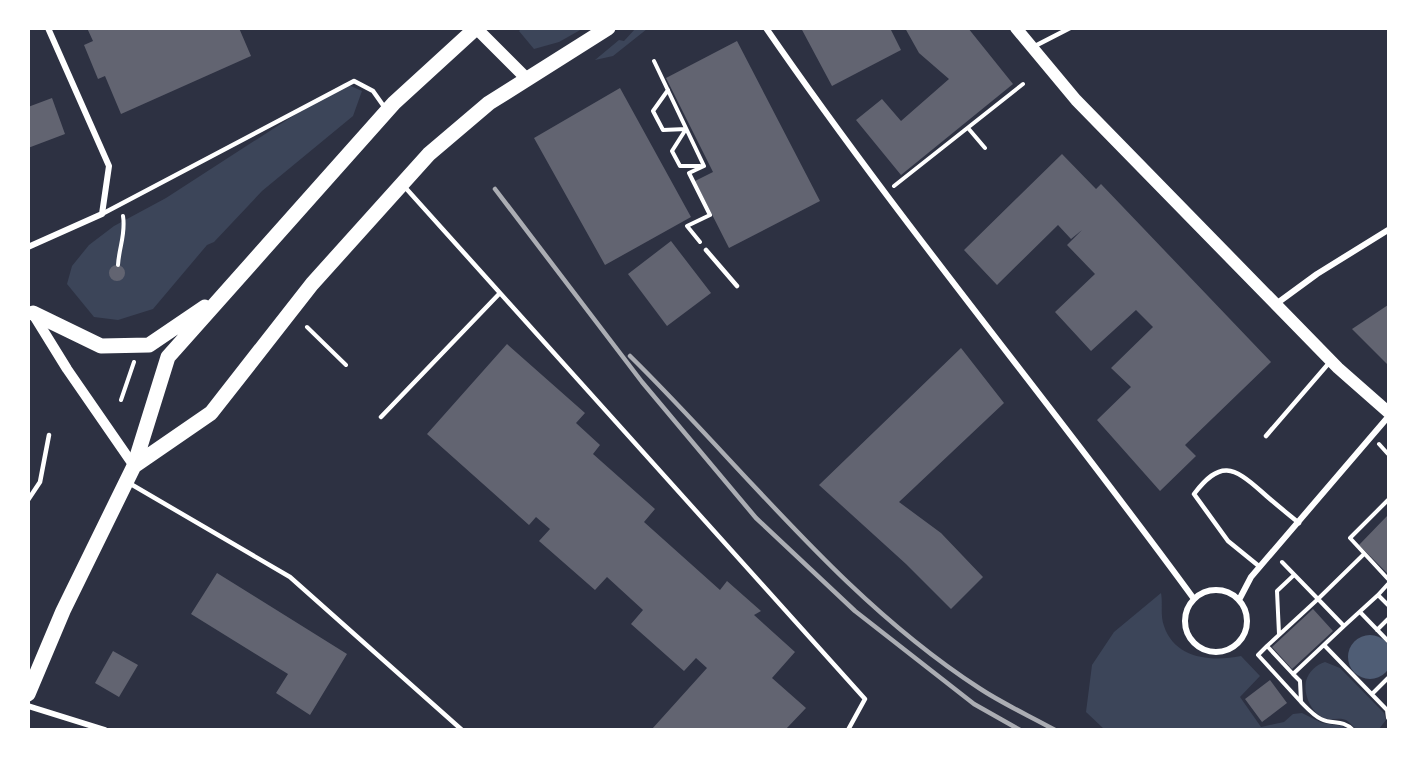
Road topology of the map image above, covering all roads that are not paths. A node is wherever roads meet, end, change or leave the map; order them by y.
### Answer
1 (48, 28) edge
2 (476, 28) edge
3 (608, 28) edge
4 (766, 28) edge
5 (1017, 28) edge
6 (1070, 28) edge
7 (1031, 48) junction
8 (527, 79) junction
9 (390, 107) junction
10 (402, 184) junction
11 (102, 214) junction
12 (1389, 230) edge
13 (28, 247) edge
14 (706, 250) road end
15 (737, 286) dead end
16 (500, 293) junction
17 (225, 294) junction
18 (1276, 304) junction
19 (31, 312) edge
20 (1331, 360) junction
21 (1389, 412) edge
22 (381, 417) dead end
23 (1389, 417) edge
24 (49, 435) dead end
25 (1266, 435) dead end
26 (134, 466) junction
27 (127, 482) junction
28 (28, 500) edge
29 (1299, 523) junction
30 (1260, 567) junction
31 (1194, 599) junction
32 (1239, 600) junction
33 (29, 691) edge
34 (28, 706) edge
35 (105, 729) edge
36 (462, 729) edge
37 (848, 729) edge

1 - 11 street
2 - 8 main road
2 - 9 main road
3 - 8 main road
4 - 31 street
5 - 7 main road
6 - 7 lane
7 - 18 main road
8 - 10 main road
9 - 11 lane
9 - 17 main road
10 - 16 lane
10 - 26 main road
11 - 13 street
12 - 18 street
14 - 15 lane
16 - 22 lane
16 - 37 lane
17 - 19 main road
17 - 26 main road
18 - 20 main road
19 - 26 street
20 - 21 main road
20 - 25 lane
23 - 29 street
24 - 28 lane
26 - 27 main road
27 - 33 main road
27 - 36 lane
29 - 30 street
29 - 30 lane
30 - 32 street
31 - 32 street
31 - 32 street
34 - 35 street

